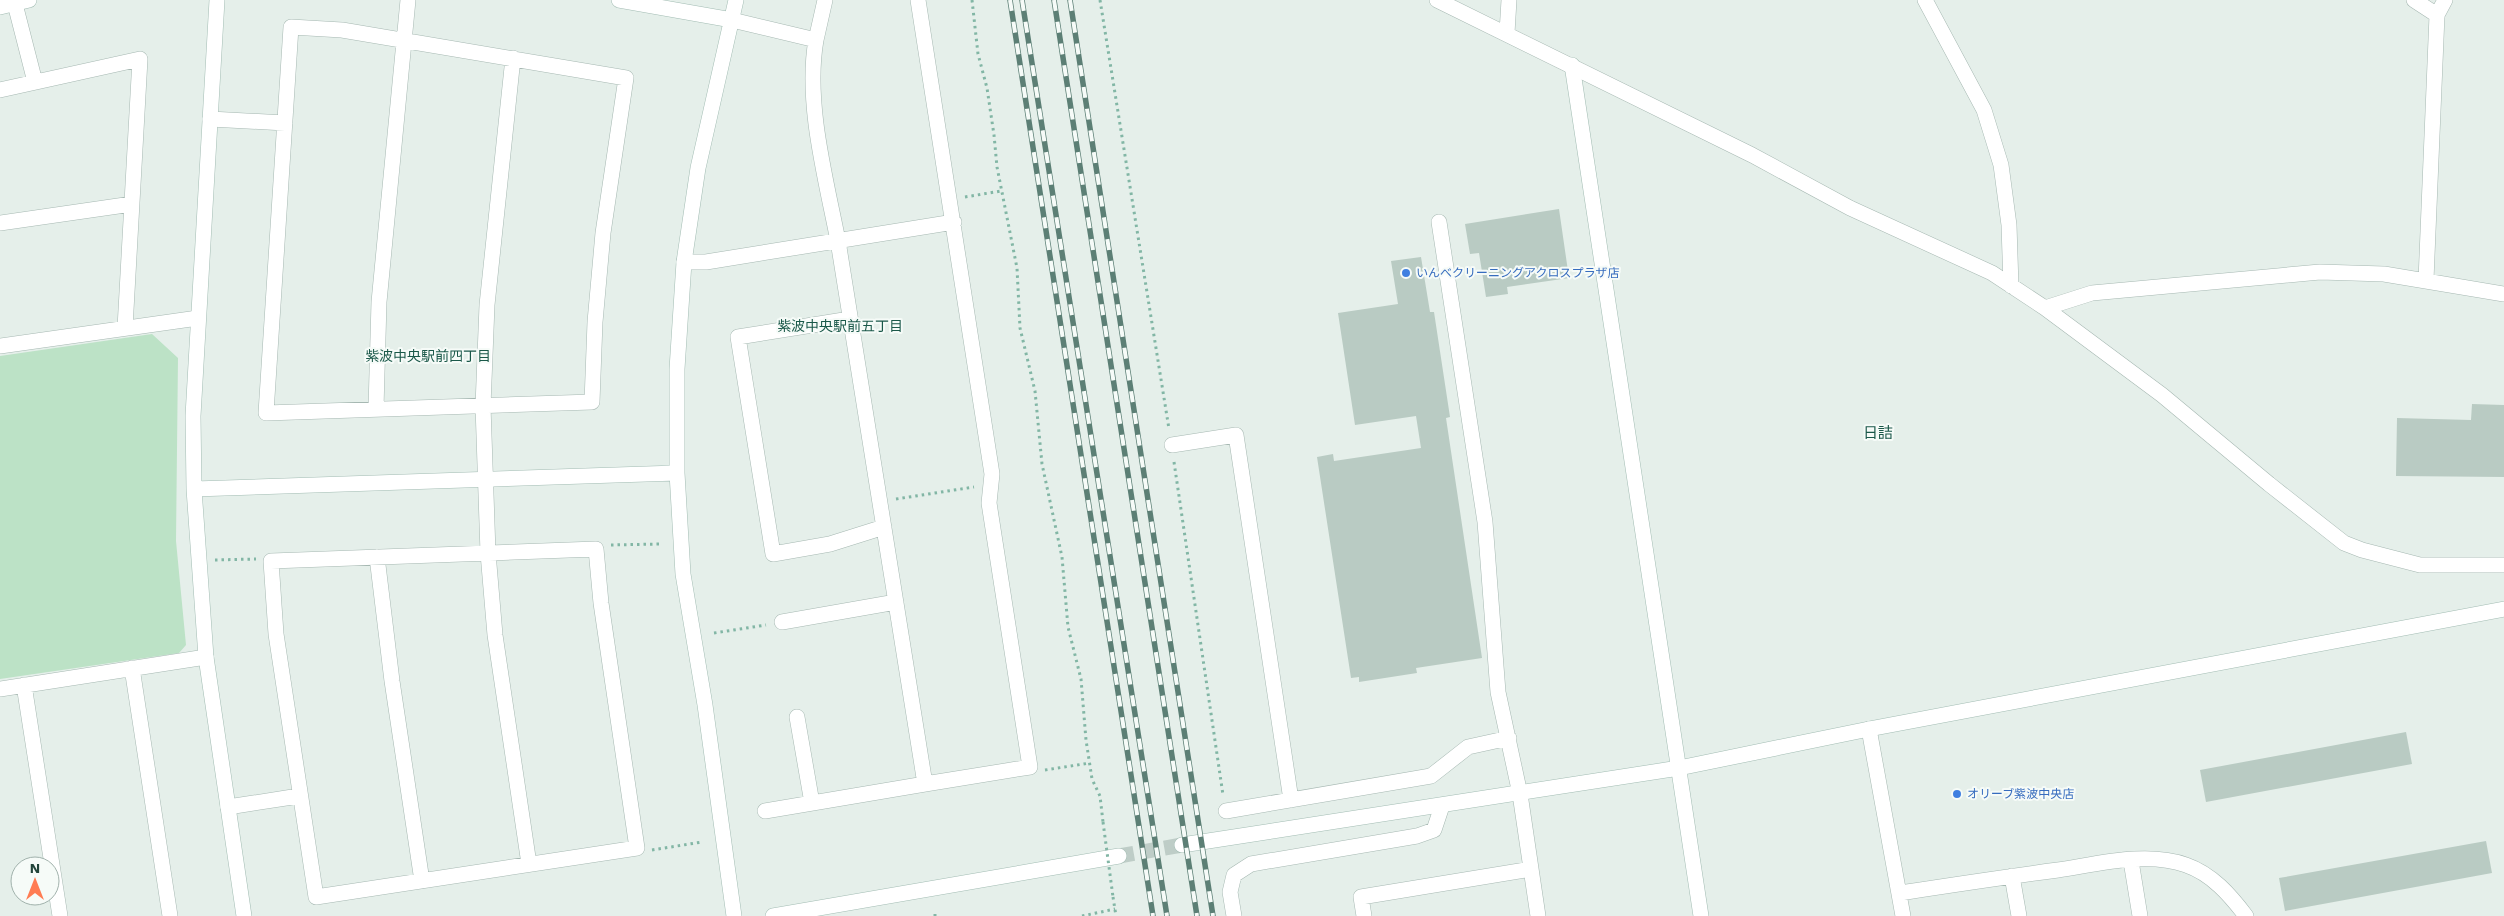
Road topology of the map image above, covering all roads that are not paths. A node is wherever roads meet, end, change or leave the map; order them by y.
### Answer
1 (217, 0) edge
2 (408, 0) edge
3 (619, 0) edge
4 (736, 0) edge
5 (825, 0) edge
6 (918, 0) edge
7 (1437, 0) edge
8 (1509, 0) edge
9 (1925, 0) edge
10 (2414, 0) edge
11 (2445, 0) edge
12 (22, 2) edge
13 (0, 7) edge
14 (2437, 16) junction
15 (732, 20) junction
16 (1507, 33) junction
17 (403, 40) junction
18 (816, 40) junction
19 (513, 58) junction
20 (1572, 66) junction
21 (35, 82) junction
22 (0, 90) edge
23 (210, 120) junction
24 (285, 123) junction
25 (132, 204) junction
26 (954, 222) junction
27 (1438, 222) dead end
28 (0, 223) edge
29 (838, 241) junction
30 (684, 262) junction
31 (2426, 280) junction
32 (2011, 286) junction
33 (2504, 294) edge
34 (2045, 308) junction
35 (198, 318) junction
36 (850, 319) junction
37 (125, 328) junction
38 (0, 346) edge
39 (483, 406) junction
40 (376, 408) junction
41 (1172, 445) road end
42 (677, 473) junction
43 (485, 479) junction
44 (194, 489) junction
45 (884, 527) junction
46 (488, 553) junction
47 (377, 557) junction
48 (2504, 565) edge
49 (896, 602) junction
50 (2504, 610) edge
51 (782, 622) road end
52 (206, 657) junction
53 (132, 668) junction
54 (24, 685) junction
55 (0, 689) edge
56 (797, 717) dead end
57 (1869, 729) junction
58 (1509, 738) junction
59 (1678, 768) junction
60 (925, 784) junction
61 (1520, 794) junction
62 (299, 796) junction
63 (1291, 800) junction
64 (812, 803) junction
65 (1442, 806) junction
66 (228, 807) junction
67 (765, 811) dead end
68 (1226, 811) road end
69 (1182, 845) tunnel mouth
70 (1119, 856) tunnel mouth
71 (2131, 861) junction
72 (529, 864) junction
73 (1531, 869) junction
74 (2012, 876) junction
75 (422, 881) junction
76 (1900, 893) junction
77 (60, 916) edge
78 (170, 916) edge
79 (244, 916) edge
80 (734, 916) edge
81 (773, 916) edge
82 (1234, 916) edge
83 (1364, 916) edge
84 (1538, 916) edge
85 (1701, 916) edge
86 (1903, 916) edge
87 (2019, 916) edge
88 (2140, 916) edge
89 (2246, 916) edge

1 - 23 street
2 - 17 street
3 - 15 street
4 - 15 street
5 - 18 street
6 - 26 street
7 - 16 street
8 - 16 street
9 - 32 street
10 - 14 street
11 - 14 street
12 - 13 street
12 - 21 street
14 - 31 street
15 - 18 street
15 - 30 street
16 - 20 street
17 - 19 street
17 - 24 street
17 - 40 street
18 - 29 street
19 - 39 street
19 - 39 street
20 - 32 street
20 - 59 street
21 - 22 street
21 - 25 street
23 - 24 street
23 - 35 street
24 - 40 street
25 - 28 street
25 - 37 street
26 - 29 street
26 - 60 street
27 - 58 street
29 - 30 street
29 - 36 street
30 - 42 street
31 - 33 street
31 - 34 street
32 - 34 street
34 - 48 street
35 - 37 street
35 - 44 street
36 - 45 street
36 - 45 street
37 - 38 street
39 - 40 street
39 - 43 street
41 - 63 street
42 - 43 street
42 - 80 street
43 - 44 street
43 - 46 street
44 - 52 street
45 - 49 street
46 - 47 street
46 - 72 street
46 - 72 street
47 - 62 street
47 - 75 street
49 - 51 street
49 - 60 street
50 - 57 street
52 - 53 street
52 - 66 street
53 - 54 street
53 - 78 street
54 - 55 street
54 - 77 street
56 - 64 street
57 - 59 street
57 - 76 street
58 - 61 street
58 - 63 street
59 - 61 street
59 - 85 street
60 - 64 street
61 - 65 street
61 - 73 street
62 - 66 street
62 - 75 street
63 - 68 street
64 - 67 street
65 - 69 street
65 - 82 street
66 - 79 street
70 - 81 street
71 - 74 street
71 - 88 street
71 - 89 street
72 - 75 street
73 - 83 street
73 - 84 street
74 - 76 street
74 - 87 street
76 - 86 street

